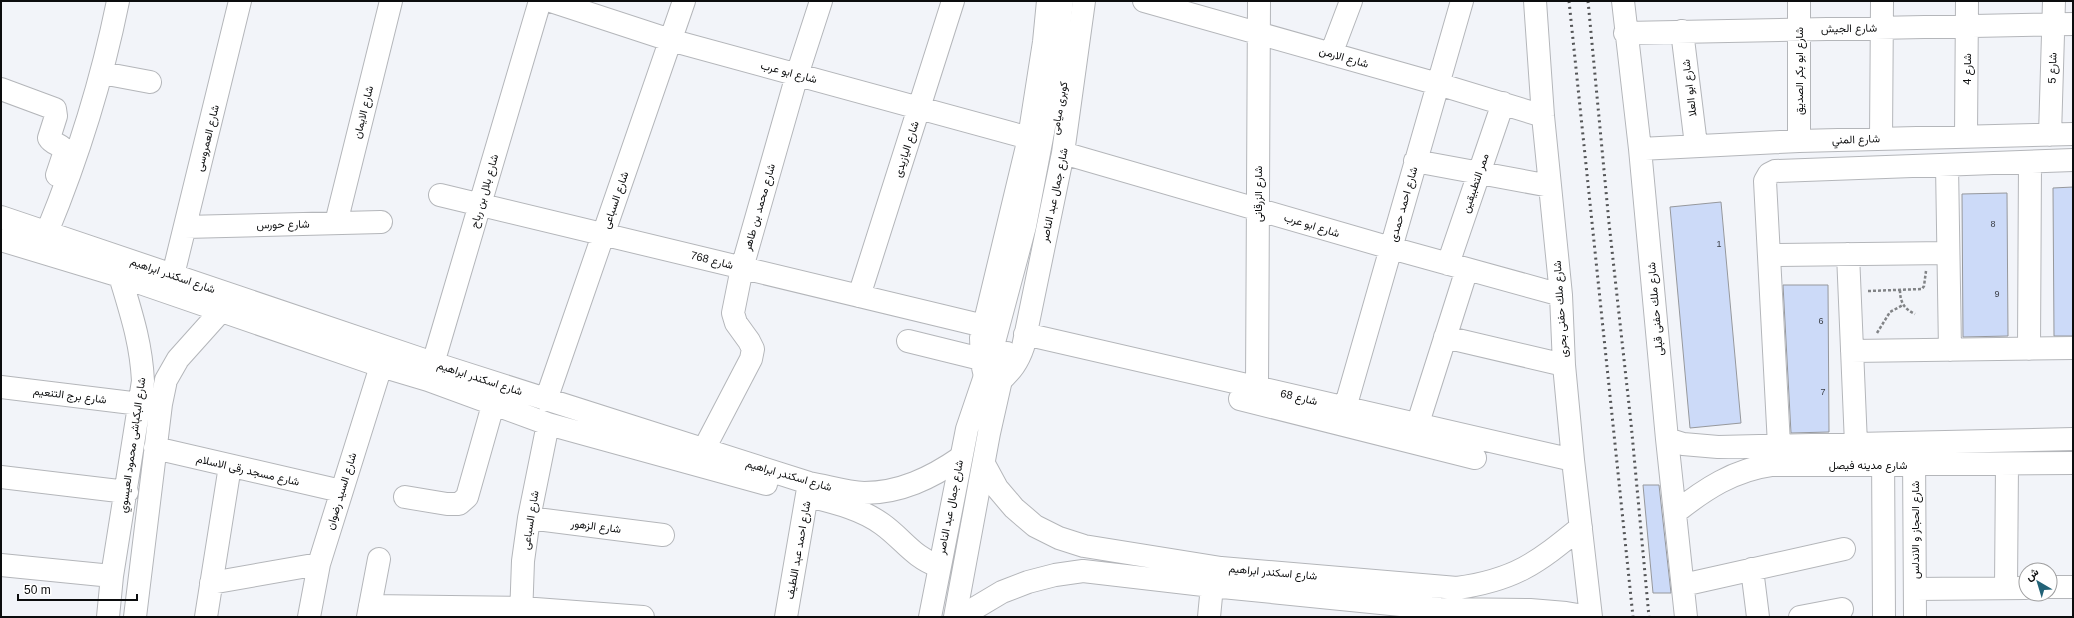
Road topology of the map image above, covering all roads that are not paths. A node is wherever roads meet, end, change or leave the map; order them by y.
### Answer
1 (118, 1) edge
2 (240, 1) edge
3 (391, 1) edge
4 (540, 1) edge
5 (684, 1) edge
6 (821, 1) edge
7 (953, 1) edge
8 (1048, 1) edge
9 (1062, 1) edge
10 (1073, 1) edge
11 (1084, 1) edge
12 (1144, 1) edge
13 (1259, 1) edge
14 (1351, 1) edge
15 (1462, 1) edge
16 (1535, 1) edge
17 (1623, 1) edge
18 (1799, 1) edge
19 (1882, 1) edge
20 (1967, 1) edge
21 (2054, 1) edge
22 (564, 3) edge
23 (2063, 25) edge
24 (1967, 26) junction
25 (1882, 28) junction
26 (1800, 29) junction
27 (1682, 31) junction
28 (1625, 33) junction
29 (1258, 34) junction
30 (670, 40) junction
31 (1331, 54) junction
32 (102, 73) junction
33 (797, 75) junction
34 (150, 82) dead end
35 (1438, 84) junction
36 (1, 89) edge
37 (1503, 103) junction
38 (919, 108) junction
39 (1543, 116) junction
40 (2073, 134) edge
41 (2050, 135) junction
42 (1966, 136) junction
43 (1029, 138) junction
44 (1881, 139) junction
45 (1800, 141) junction
46 (1696, 145) junction
47 (1640, 149) junction
48 (1063, 153) junction
49 (2073, 160) edge
50 (1415, 161) junction
51 (2030, 162) junction
52 (1947, 165) junction
53 (1479, 173) junction
54 (1550, 186) junction
55 (440, 195) dead end
56 (480, 204) junction
57 (1258, 208) junction
58 (1, 217) edge
59 (381, 222) dead end
60 (336, 223) junction
61 (185, 226) junction
62 (42, 230) junction
63 (603, 234) junction
64 (1, 240) edge
65 (1391, 248) junction
66 (1938, 253) junction
67 (1848, 254) junction
68 (1769, 255) junction
69 (1457, 267) junction
70 (742, 268) junction
71 (173, 275) junction
72 (120, 276) junction
73 (1561, 295) junction
74 (859, 296) junction
75 (221, 311) junction
76 (1005, 328) junction
77 (1445, 337) junction
78 (908, 341) dead end
79 (2073, 348) edge
80 (2029, 349) junction
81 (1950, 350) junction
82 (1856, 351) junction
83 (1564, 365) junction
84 (381, 366) junction
85 (431, 372) junction
86 (989, 372) junction
87 (1177, 383) dead end
88 (1, 387) edge
89 (1257, 388) junction
90 (1231, 389) junction
91 (546, 400) junction
92 (140, 404) junction
93 (493, 405) junction
94 (1344, 408) junction
95 (548, 424) junction
96 (1408, 429) junction
97 (1667, 439) junction
98 (2073, 439) edge
99 (1914, 442) junction
100 (1884, 443) junction
101 (1856, 444) junction
102 (1779, 445) junction
103 (155, 448) junction
104 (704, 449) junction
105 (960, 458) junction
106 (1475, 458) dead end
107 (1573, 460) junction
108 (2073, 463) edge
109 (984, 464) junction
110 (1884, 464) junction
111 (1914, 464) junction
112 (2007, 464) junction
113 (230, 466) junction
114 (1, 477) edge
115 (808, 489) junction
116 (341, 491) junction
117 (127, 492) junction
118 (404, 497) dead end
119 (1676, 512) junction
120 (529, 518) junction
121 (1581, 527) junction
122 (663, 535) dead end
123 (1844, 549) dead end
124 (379, 559) dead end
125 (319, 564) junction
126 (1, 565) edge
127 (938, 566) junction
128 (1752, 570) junction
129 (112, 576) junction
130 (211, 583) junction
131 (1683, 585) junction
132 (1212, 586) junction
133 (2058, 587) edge
134 (2073, 587) edge
135 (1457, 588) junction
136 (2016, 588) edge
137 (1915, 589) junction
138 (1353, 609) edge
139 (1842, 609) dead end
140 (369, 612) edge
141 (1446, 612) edge
142 (521, 613) edge
143 (1531, 614) edge
144 (108, 617) edge
145 (135, 617) edge
146 (206, 617) edge
147 (309, 617) edge
148 (643, 617) edge
149 (786, 617) edge
150 (930, 617) edge
151 (955, 617) edge
152 (960, 617) edge
153 (1209, 617) edge
154 (1591, 617) edge
155 (1686, 617) edge
156 (1758, 617) edge
157 (1800, 617) edge
158 (1884, 617) edge
159 (1915, 617) edge

1 - 32 street
2 - 61 street, شارع العمروسى
3 - 60 street, شارع الايمان
4 - 56 street, شارع بلال بن رباح
5 - 30 street, شارع السباعى
6 - 33 street, شارع محمد بن طاهر
7 - 38 street, شارع اليازيدى
8 - 43 street, شارع جمال عبد الناصر
9 - 76 street, كوبرى ميامى
10 - 76 street, كوبرى ميامى
11 - 48 street, شارع جمال عبد الناصر
12 - 29 street, شارع الارمن
13 - 29 street, شارع الزرقانى
14 - 31 street
15 - 35 street, شارع احمد حمدى
16 - 39 street, شارع ملك حفنى بحرى
17 - 28 street, شارع ملك حفنى قبلى
18 - 26 street, شارع ابو بكر الصديق
19 - 25 street
20 - 24 street, شارع 4
21 - 23 street, شارع 5
22 - 30 street, شارع ابو عرب
23 - 24 street, شارع الجيش
23 - 41 street, شارع 5
24 - 25 street, شارع الجيش
24 - 42 street, شارع 4
25 - 26 street, شارع الجيش
25 - 44 street
26 - 27 street, شارع الجيش
26 - 45 street, شارع ابو بكر الصديق
27 - 28 street, شارع الجيش
27 - 46 street, شارع ابو العلا
28 - 47 street, شارع ملك حفنى قبلى
29 - 31 street, شارع الارمن
29 - 57 street, شارع الزرقانى
30 - 33 street, شارع ابو عرب
30 - 63 street, شارع السباعى
31 - 35 street, شارع الارمن
32 - 34 street
32 - 62 street
33 - 38 street, شارع ابو عرب
33 - 70 street, شارع محمد بن طاهر
35 - 37 street, شارع الارمن
35 - 50 street, شارع احمد حمدى
36 - 62 street
37 - 39 street, شارع الارمن
37 - 53 street, ممر التطبيقين
38 - 43 street, شارع ابو عرب
38 - 74 street, شارع اليازيدى
39 - 54 street, شارع ملك حفنى بحرى
40 - 41 street, شارع المني
41 - 42 street, شارع المني
42 - 44 street, شارع المني
43 - 76 street, شارع جمال عبد الناصر
44 - 45 street, شارع المني
45 - 46 street, شارع المني
46 - 47 street, شارع المني
47 - 97 street, شارع ملك حفنى قبلى
48 - 57 street, شارع ابو عرب
48 - 76 street, شارع جمال عبد الناصر
49 - 51 street
50 - 53 street
50 - 65 street, شارع احمد حمدى
51 - 52 street
51 - 80 street
52 - 66 street
52 - 68 street
53 - 54 street
53 - 69 street, ممر التطبيقين
54 - 73 street, شارع ملك حفنى بحرى
55 - 56 street, شارع 768
56 - 63 street, شارع 768
56 - 85 street, شارع بلال بن رباح
57 - 65 street, شارع ابو عرب
57 - 89 street, شارع الزرقانى
58 - 62 street, شارع اسكندر ابراهيم
59 - 60 street, شارع حورس
60 - 61 street, شارع حورس
61 - 71 street, شارع العمروسى
62 - 71 street, شارع اسكندر ابراهيم
63 - 70 street, شارع 768
63 - 91 street, شارع السباعى
64 - 72 street, شارع اسكندر ابراهيم
65 - 69 street, شارع ابو عرب
65 - 94 street, شارع احمد حمدى
66 - 67 street
66 - 81 street
67 - 68 street
67 - 82 street
68 - 102 street
69 - 73 street, شارع ابو عرب
69 - 77 street, ممر التطبيقين
70 - 74 street, شارع 768
70 - 104 street, شارع محمد بن طاهر
71 - 85 street, شارع اسكندر ابراهيم
72 - 75 street, شارع اسكندر ابراهيم
72 - 92 street, شارع البكباشى محمود العيسوي
73 - 83 street, شارع ملك حفنى بحرى
74 - 76 street, شارع 768
75 - 84 street, شارع اسكندر ابراهيم
75 - 103 street, شارع البكباشى محمود العيسوي
76 - 86 street, شارع جمال عبد الناصر
76 - 86 street, شارع جمال عبد الناصر
76 - 90 street, شارع 68
77 - 83 street
77 - 96 street, ممر التطبيقين
78 - 86 street
79 - 80 street
80 - 81 street
81 - 82 street
82 - 101 street
83 - 107 street, شارع ملك حفنى بحرى
84 - 85 street, شارع اسكندر ابراهيم
84 - 116 street, شارع السيد رضوان
85 - 91 street, شارع اسكندر ابراهيم
85 - 93 street, شارع اسكندر ابراهيم
86 - 105 street, شارع جمال عبد الناصر
86 - 109 street, شارع جمال عبد الناصر
87 - 90 street
88 - 92 street, شارع برج التنعيم
89 - 90 street, شارع 68
89 - 94 street, شارع 68
90 - 96 street
91 - 104 street, شارع اسكندر ابراهيم
92 - 117 street, شارع البكباشى محمود العيسوي
93 - 95 street, شارع اسكندر ابراهيم
93 - 118 street
94 - 96 street, شارع 68
95 - 115 street, شارع اسكندر ابراهيم
95 - 120 street, شارع السباعى
96 - 106 street
96 - 107 street, شارع 68
97 - 102 street, شارع مدينه فيصل
97 - 119 street, شارع ملك حفنى قبلى
98 - 99 street, شارع مدينه فيصل
99 - 100 street, شارع مدينه فيصل
99 - 111 street, شارع الحجاز و الاندلس
100 - 101 street, شارع مدينه فيصل
100 - 110 street
101 - 102 street, شارع مدينه فيصل
103 - 113 street, شارع مسجد رقى الاسلام
103 - 145 street, شارع البكباشى محمود العيسوي
104 - 115 street, شارع اسكندر ابراهيم
105 - 115 street, شارع اسكندر ابراهيم
105 - 127 street, شارع جمال عبد الناصر
107 - 121 street, شارع ملك حفنى بحرى
108 - 112 street, شارع مدينه فيصل
109 - 135 street, شارع اسكندر ابراهيم
109 - 151 street, شارع جمال عبد الناصر
110 - 111 street, شارع مدينه فيصل
110 - 119 street, شارع مدينه فيصل
110 - 158 street
111 - 112 street, شارع مدينه فيصل
111 - 137 street, شارع الحجاز و الاندلس
112 - 136 street
113 - 116 street, شارع مسجد رقى الاسلام
113 - 130 street
114 - 117 street
115 - 127 street, شارع اسكندر ابراهيم
115 - 149 street, شارع احمد عبد اللطيف
116 - 125 street, شارع السيد رضوان
117 - 129 street, شارع البكباشى محمود العيسوي
119 - 131 street, شارع ملك حفنى قبلى
120 - 122 street, شارع الزهور
120 - 142 street, شارع السباعى
121 - 135 street, شارع اسكندر ابراهيم
121 - 154 street, شارع ملك حفنى بحرى
123 - 128 street
124 - 140 street
125 - 130 street
125 - 147 street, شارع السيد رضوان
126 - 129 street
127 - 150 street, شارع جمال عبد الناصر
128 - 131 street
128 - 156 street
129 - 144 street, شارع البكباشى محمود العيسوي
130 - 146 street
131 - 155 street, شارع ملك حفنى قبلى
132 - 138 street, شارع اسكندر ابراهيم
132 - 152 street, شارع اسكندر ابراهيم
132 - 153 street
133 - 134 street
135 - 141 street
136 - 137 street
137 - 159 street, شارع الحجاز و الاندلس
138 - 141 street, شارع اسكندر ابراهيم
139 - 157 street
140 - 142 street
141 - 143 street, شارع اسكندر ابراهيم
142 - 148 street
143 - 154 street, شارع اسكندر ابراهيم

